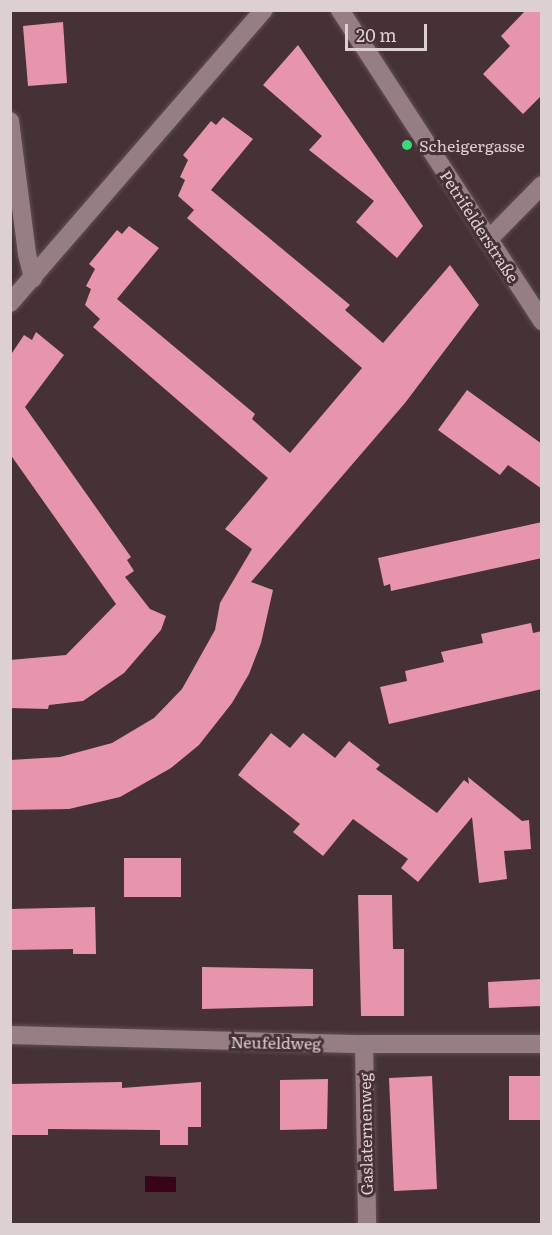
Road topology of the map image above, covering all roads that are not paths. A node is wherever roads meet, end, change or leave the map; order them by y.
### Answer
1 (264, 10) edge
2 (340, 10) edge
3 (10, 121) edge
4 (542, 185) edge
5 (488, 240) junction
6 (33, 278) junction
7 (10, 303) edge
8 (542, 321) edge
9 (10, 1035) edge
10 (364, 1044) junction
11 (542, 1044) edge
12 (367, 1224) edge

1 - 6 street
2 - 5 street, Petrifelderstraße
3 - 6 street
4 - 5 street
5 - 8 street, Petrifelderstraße
6 - 7 street
9 - 10 street, Neufeldweg
10 - 11 street, Neufeldweg
10 - 12 street, Gaslaternenweg

